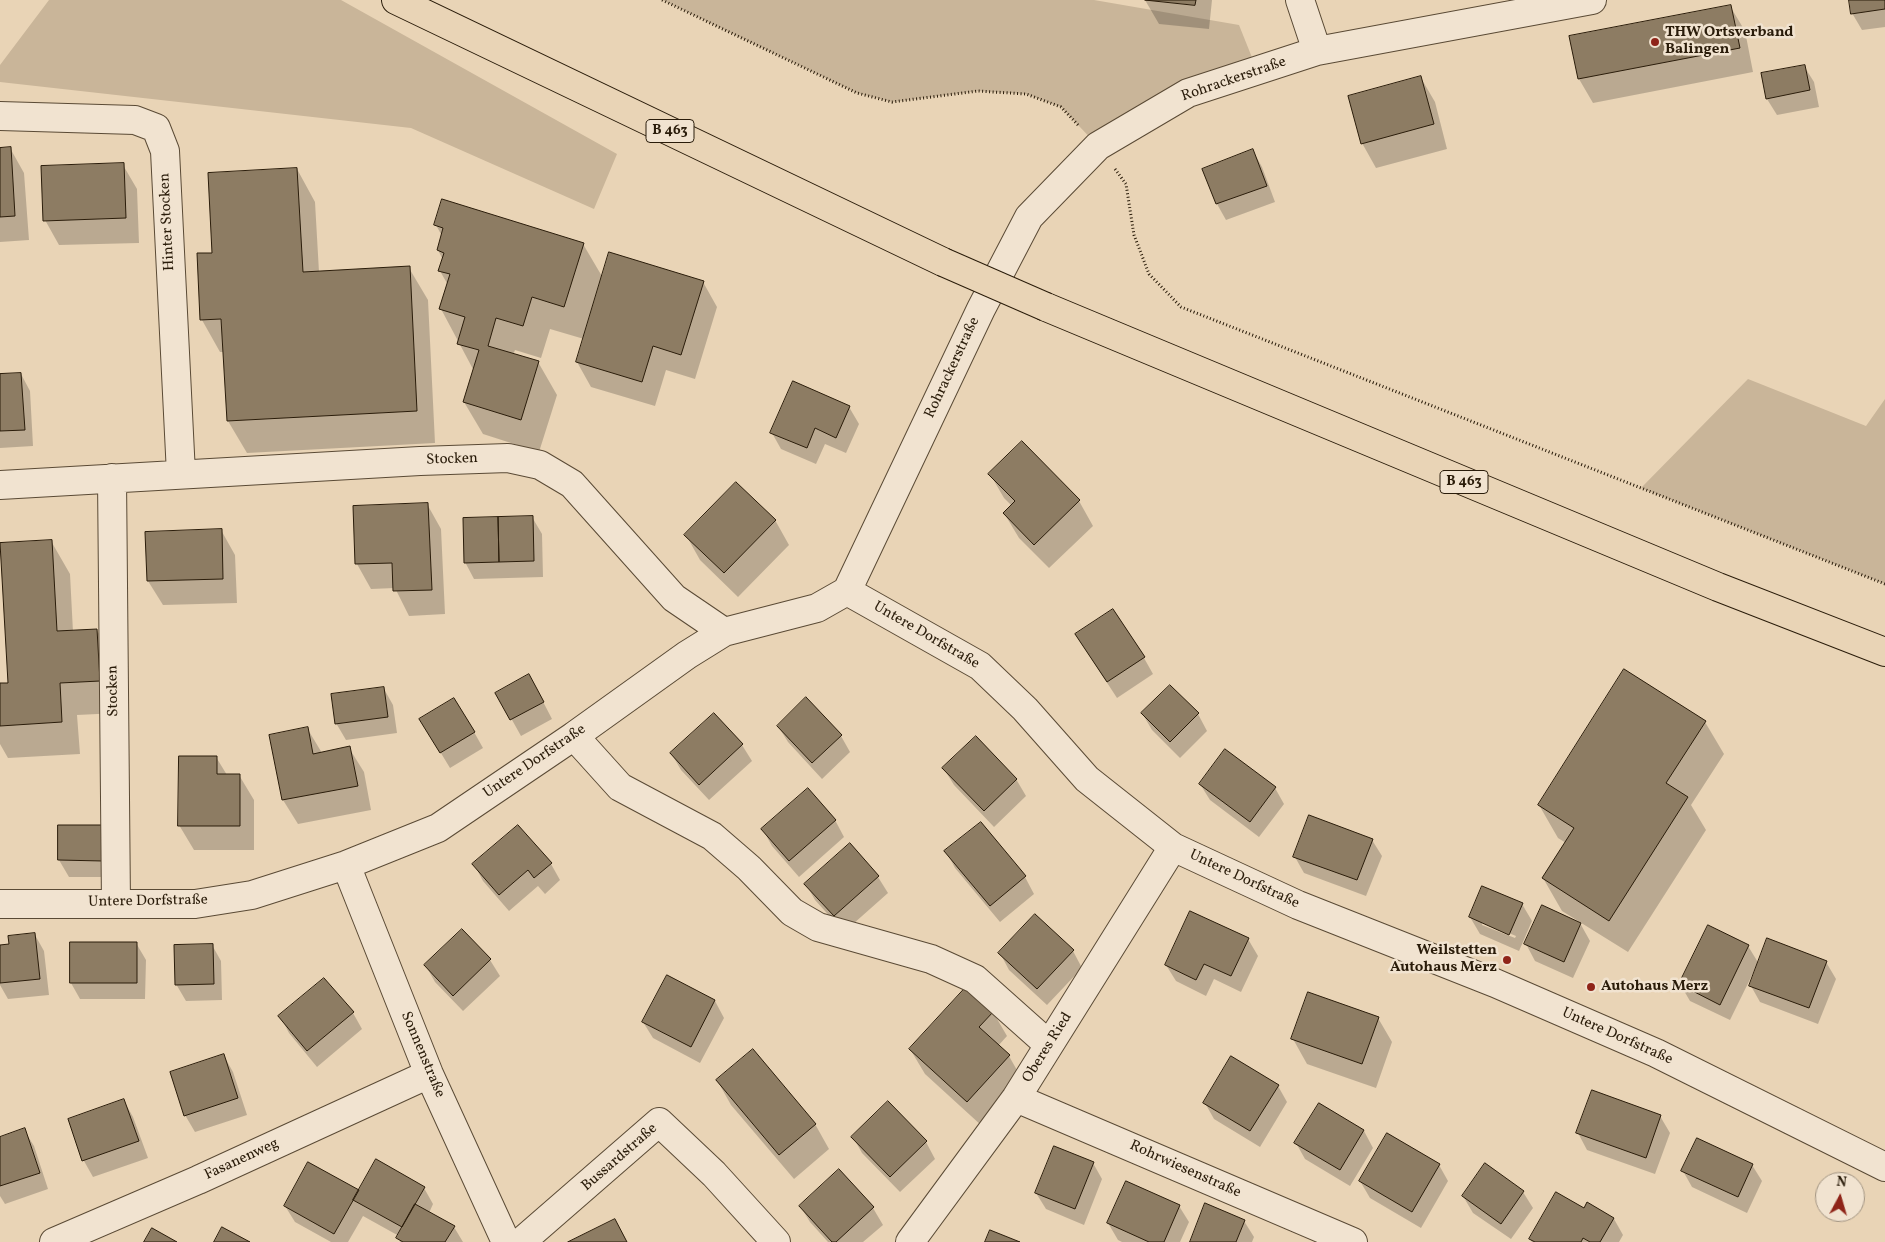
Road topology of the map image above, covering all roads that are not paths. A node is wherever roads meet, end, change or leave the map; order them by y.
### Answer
1 (396, 0) edge
2 (1300, 0) edge
3 (1592, 0) edge
4 (1317, 51) junction
5 (0, 116) edge
6 (181, 474) junction
7 (112, 478) junction
8 (0, 485) edge
9 (847, 591) junction
10 (724, 632) junction
11 (1885, 652) edge
12 (574, 736) junction
13 (1173, 847) junction
14 (346, 865) junction
15 (0, 904) edge
16 (116, 904) junction
17 (1049, 1045) junction
18 (429, 1074) junction
19 (1016, 1098) junction
20 (1885, 1167) edge
21 (54, 1242) edge
22 (506, 1242) edge
23 (521, 1242) edge
24 (776, 1242) edge
25 (910, 1242) edge
26 (1353, 1242) edge

1 - 11 highway, B 463, bridge
2 - 4 street
3 - 4 street, Rohrackerstraße
4 - 9 street, Rohrackerstraße
5 - 6 street, Hinter Stocken
6 - 7 street, Stocken
6 - 10 street, Stocken
7 - 8 street, Stocken
7 - 16 street, Stocken
9 - 10 street, Untere Dorfstraße
9 - 13 street, Untere Dorfstraße
10 - 12 street, Untere Dorfstraße
12 - 14 street, Untere Dorfstraße
12 - 17 street
13 - 17 street, Oberes Ried
13 - 20 street, Untere Dorfstraße
14 - 16 street, Untere Dorfstraße
14 - 18 street, Sonnenstraße
15 - 16 street, Untere Dorfstraße
17 - 19 street, Oberes Ried
18 - 21 street, Fasanenweg
18 - 22 street, Sonnenstraße
19 - 25 street, Oberes Ried
19 - 26 street, Rohrwiesenstraße
23 - 24 street, Bussardstraße

